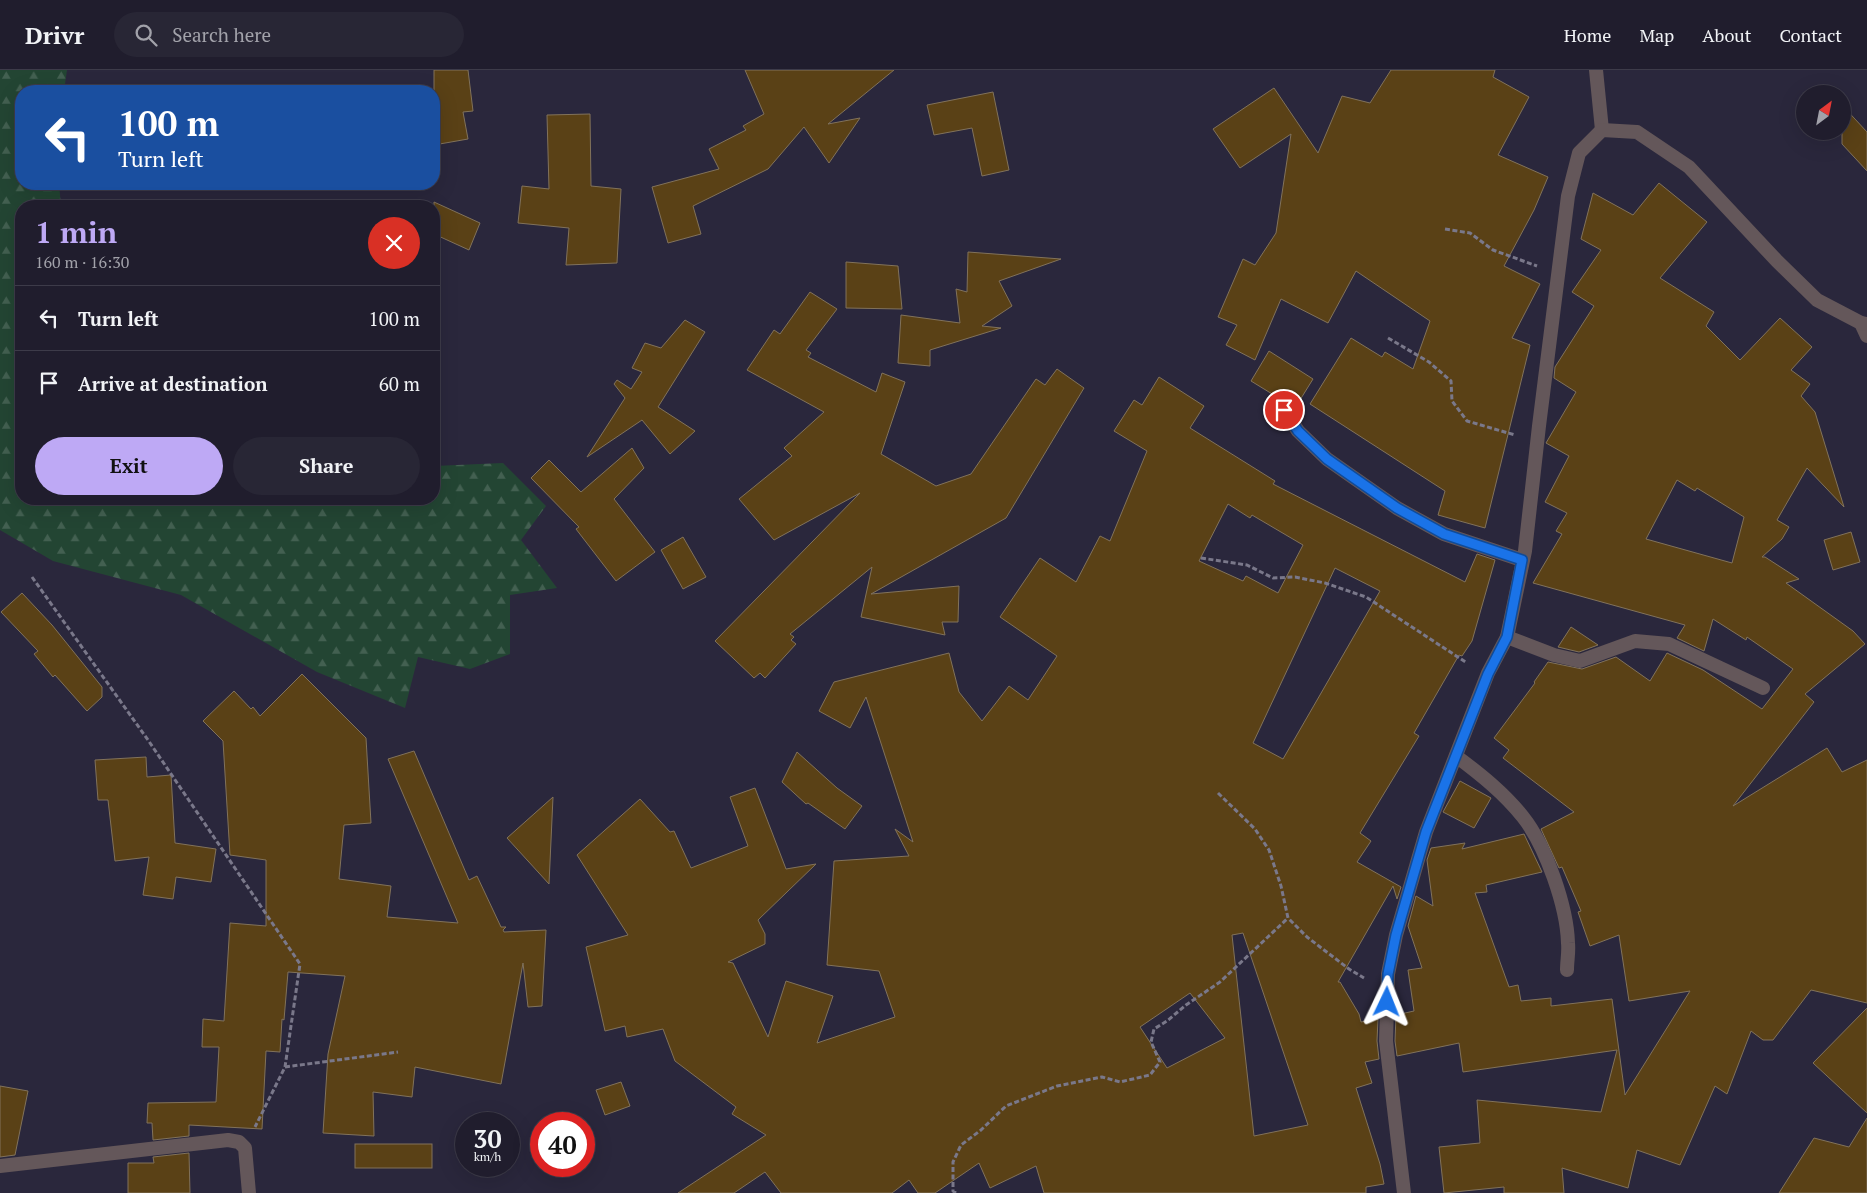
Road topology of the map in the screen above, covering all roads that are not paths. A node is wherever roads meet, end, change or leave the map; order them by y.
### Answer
1 (1596, 70) edge
2 (1602, 130) junction
3 (1865, 328) edge
4 (1284, 410) dead end
5 (1522, 560) junction
6 (1507, 637) junction
7 (1763, 688) dead end
8 (1456, 756) junction
9 (1567, 970) dead end
10 (0, 1166) edge
11 (249, 1193) edge
12 (1404, 1193) edge

1 - 2 street
2 - 3 street
2 - 5 street
4 - 5 street
5 - 6 street
6 - 7 street
6 - 8 street
8 - 9 street
8 - 12 street
10 - 11 street

